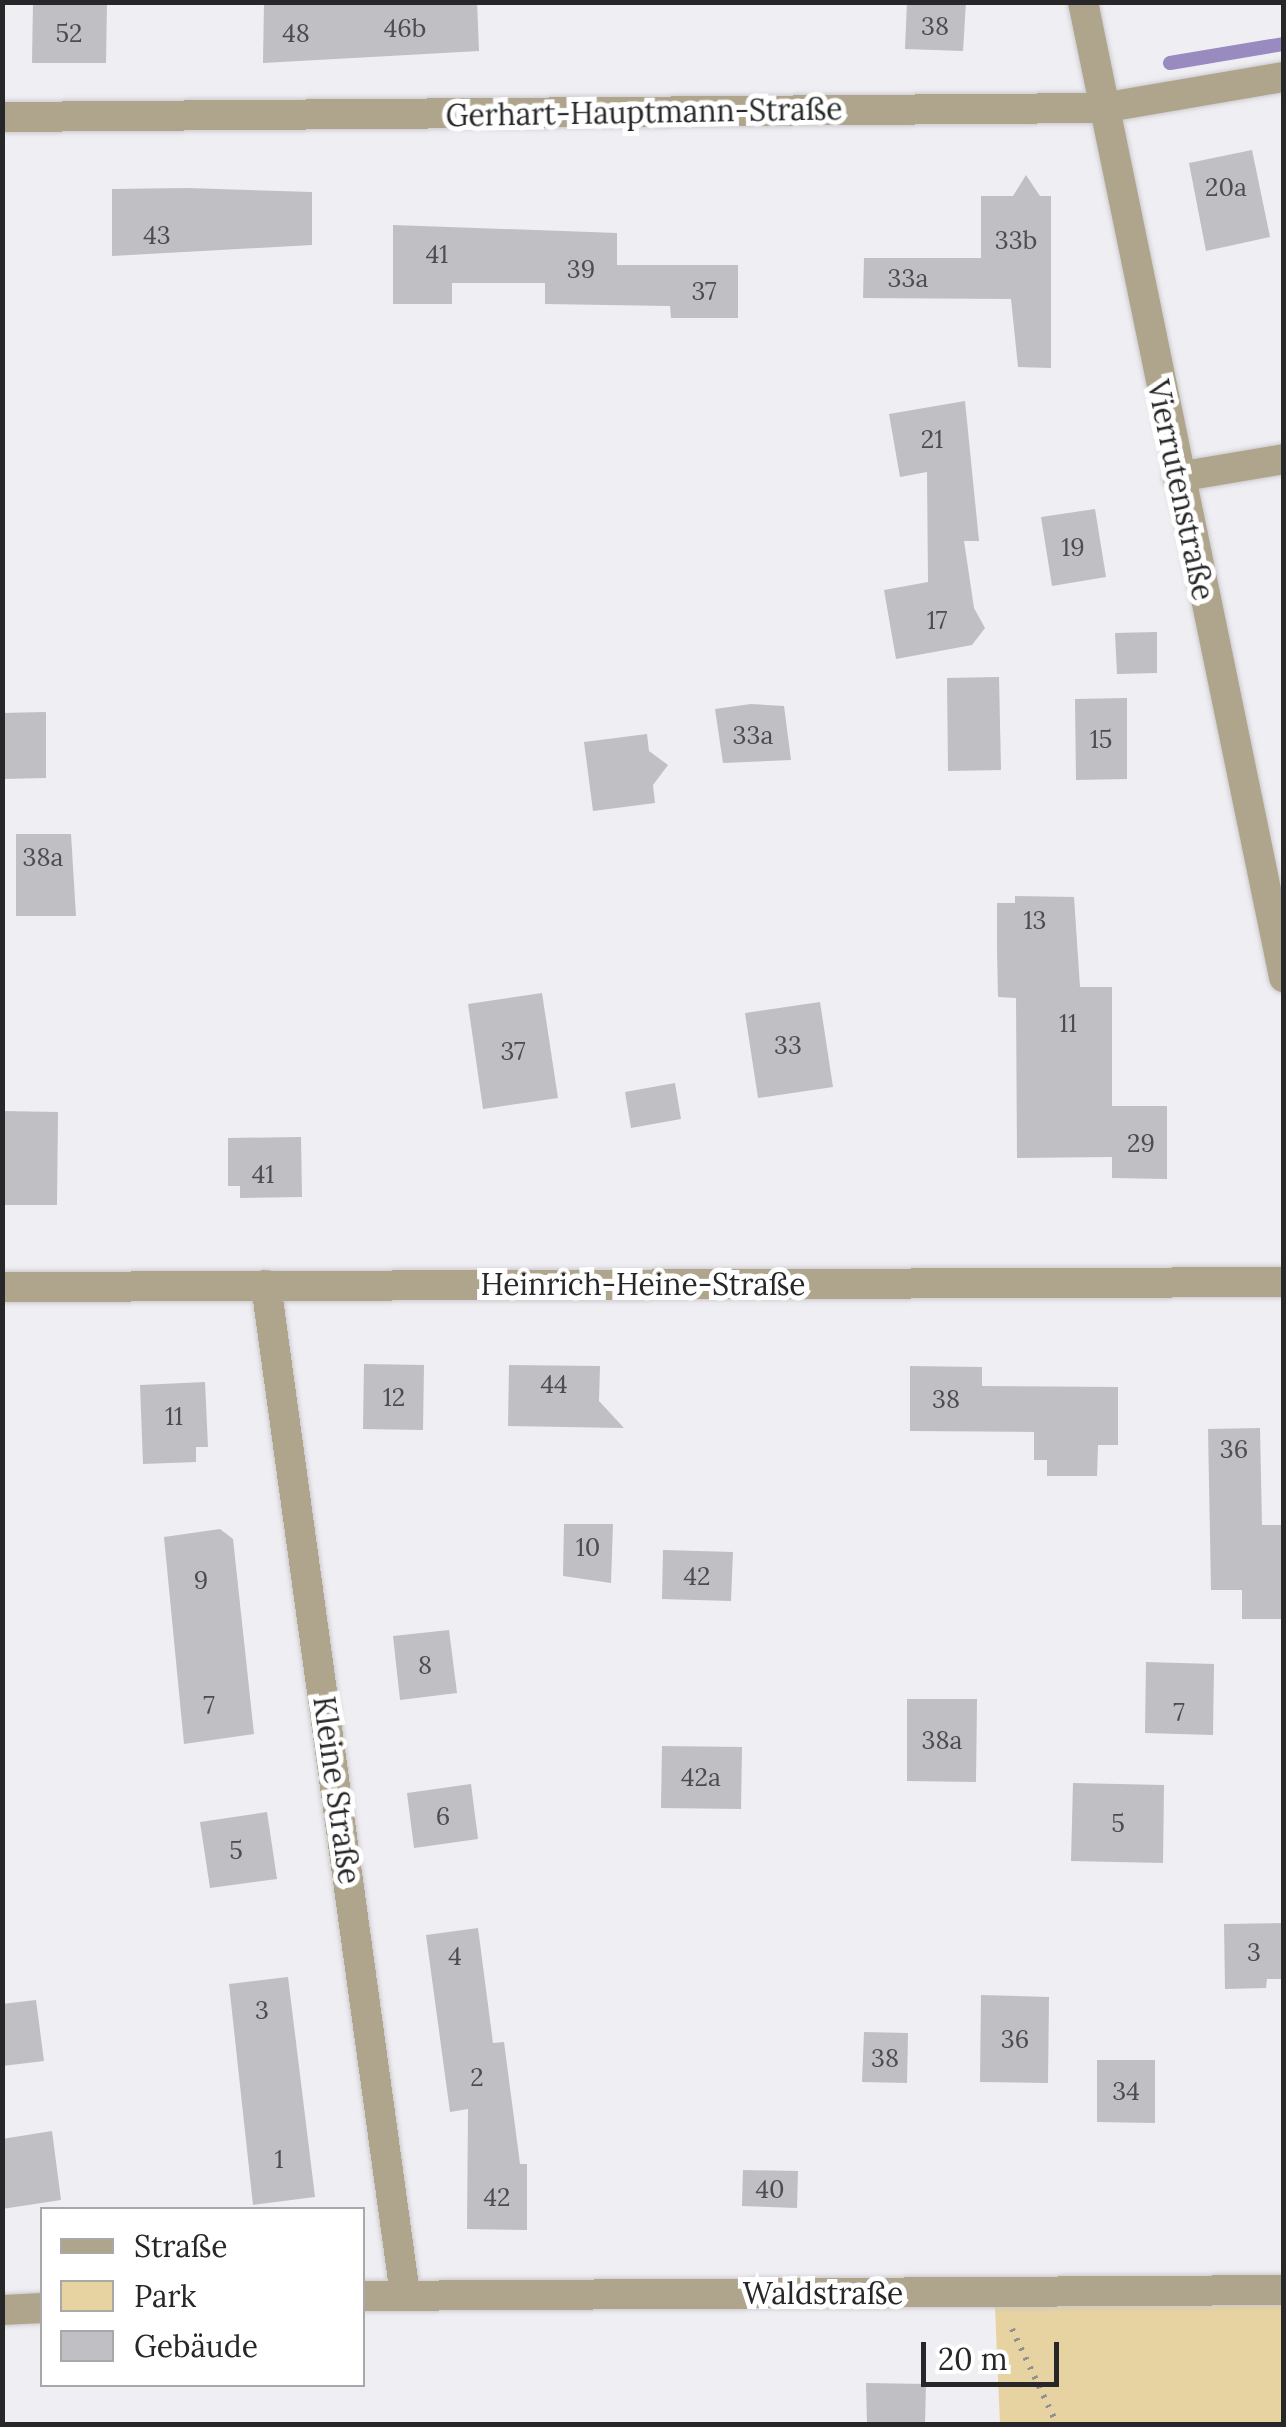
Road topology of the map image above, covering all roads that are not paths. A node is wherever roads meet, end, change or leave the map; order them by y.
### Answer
1 (1084, 2) edge
2 (1284, 77) edge
3 (1102, 108) junction
4 (2, 118) edge
5 (1284, 459) edge
6 (1178, 478) junction
7 (1284, 977) edge
8 (1284, 1282) edge
9 (266, 1285) junction
10 (2, 1287) edge
11 (1284, 2290) edge
12 (405, 2294) junction
13 (365, 2296) edge
14 (40, 2308) edge
15 (2, 2310) edge

1 - 3 street, Vierrutenstraße
2 - 3 street, Gerhart-Hauptmann-Straße
3 - 4 street, Gerhart-Hauptmann-Straße
3 - 6 street, Vierrutenstraße
5 - 6 street
6 - 7 street, Vierrutenstraße
8 - 9 street, Heinrich-Heine-Straße
9 - 10 street, Heinrich-Heine-Straße
9 - 12 street, Kleine Straße
11 - 12 street, Waldstraße
12 - 13 street, Waldstraße
14 - 15 street

